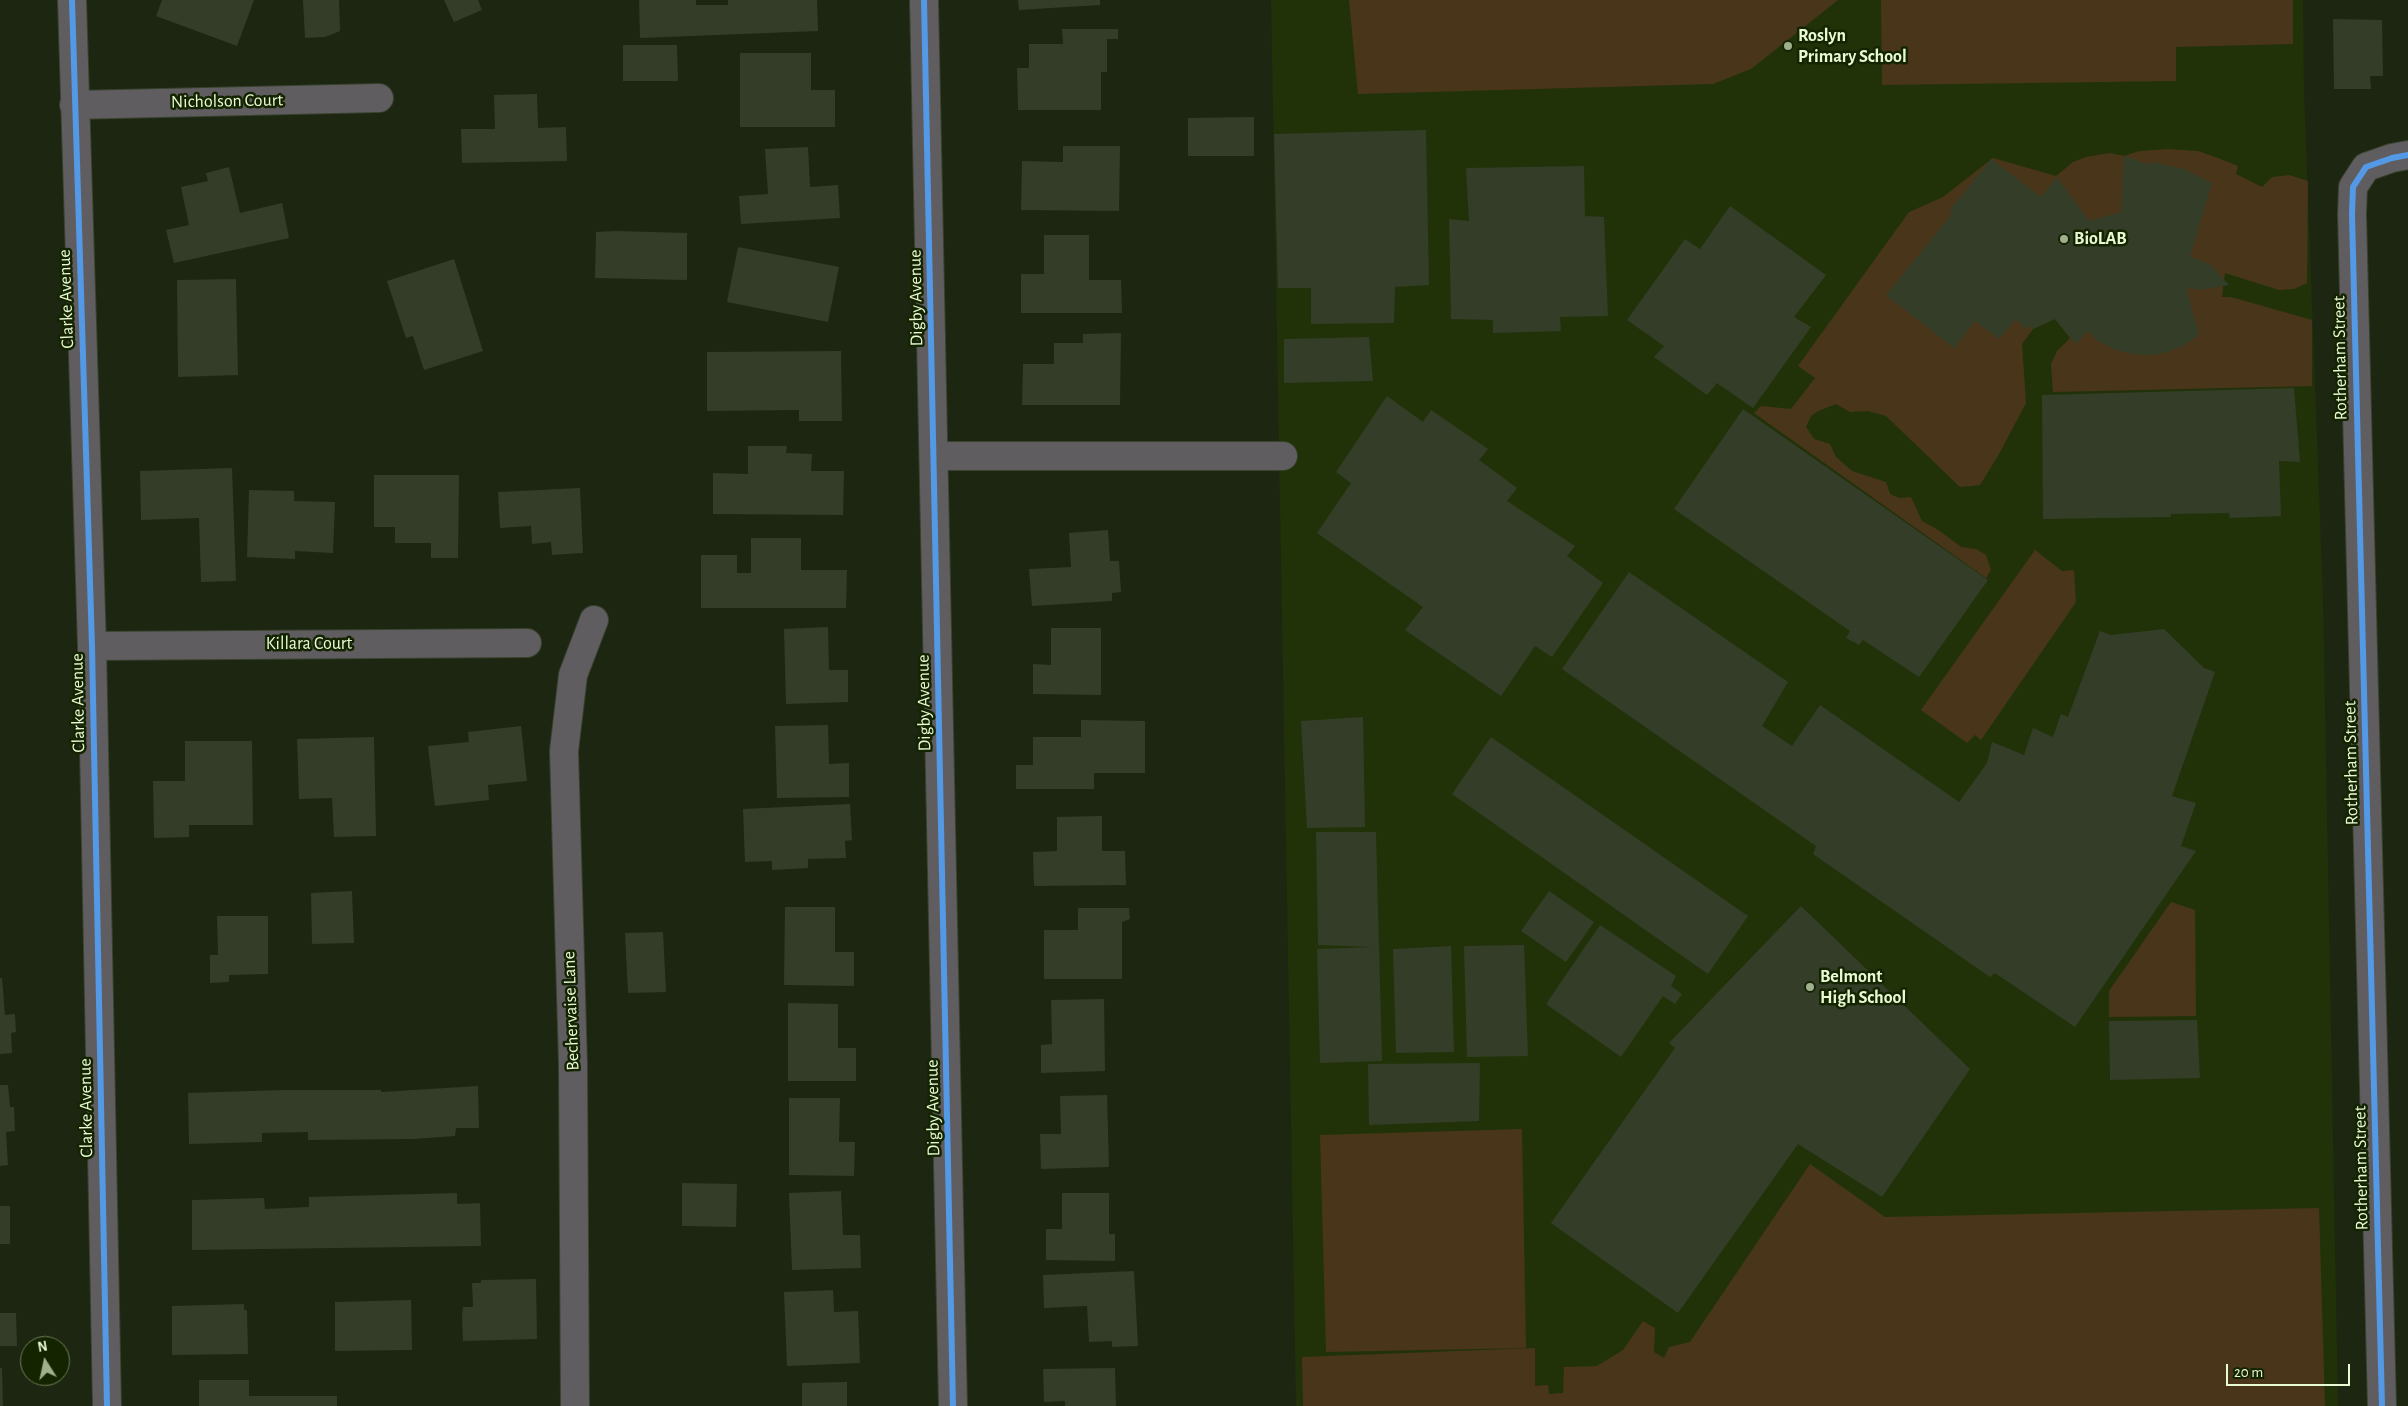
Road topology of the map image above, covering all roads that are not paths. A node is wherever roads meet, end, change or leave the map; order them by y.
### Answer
1 (72, 0) edge
2 (924, 0) edge
3 (379, 98) dead end
4 (74, 105) junction
5 (2408, 155) edge
6 (934, 456) junction
7 (1283, 456) dead end
8 (594, 620) dead end
9 (527, 643) dead end
10 (92, 646) junction
11 (107, 1406) edge
12 (575, 1406) edge
13 (953, 1406) edge
14 (2382, 1406) edge

1 - 4 street, Clarke Avenue
2 - 6 street, Digby Avenue
3 - 4 street, Nicholson Court
4 - 10 street, Clarke Avenue
5 - 14 street, Rotherham Street
6 - 7 street
6 - 13 street, Digby Avenue
8 - 12 street, Bechervaise Lane
9 - 10 street, Killara Court
10 - 11 street, Clarke Avenue

